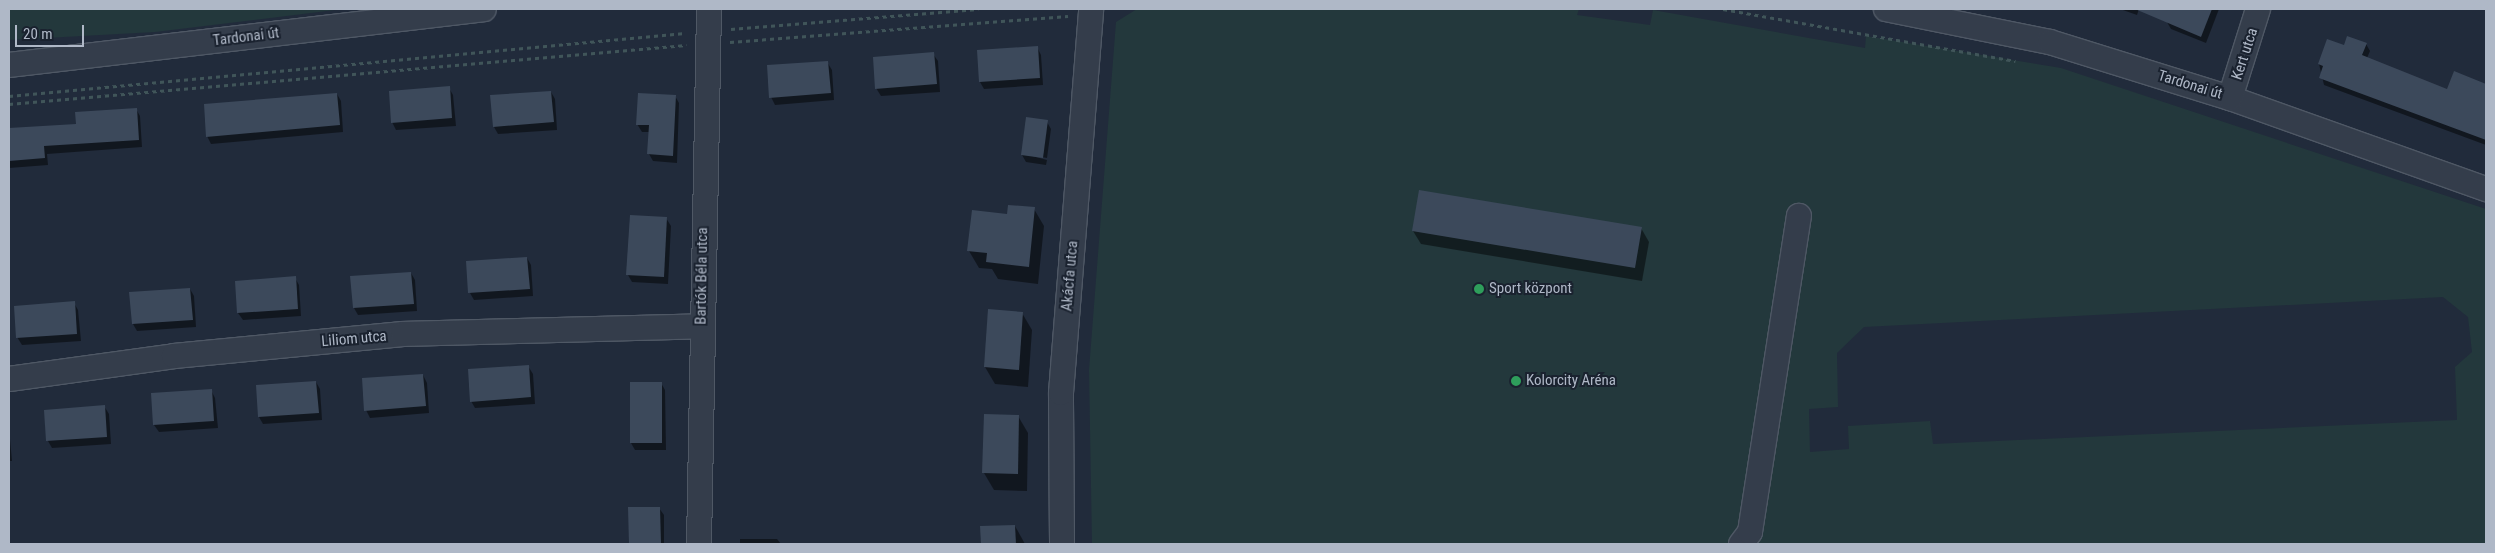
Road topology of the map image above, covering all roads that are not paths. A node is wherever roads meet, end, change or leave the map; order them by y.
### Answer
1 (484, 9) edge
2 (1886, 9) edge
3 (2258, 9) edge
4 (1091, 12) edge
5 (708, 28) edge
6 (9, 66) edge
7 (2230, 98) junction
8 (2486, 189) edge
9 (1798, 216) dead end
10 (701, 326) junction
11 (9, 379) edge
12 (699, 544) edge
13 (1062, 544) edge
14 (1741, 544) edge

1 - 6 street, Tardonai út
2 - 7 street, Tardonai út
3 - 7 street, Kert utca
4 - 13 street, Akácfa utca
5 - 10 street, Bartók Béla utca
7 - 8 street, Tardonai út
9 - 14 street
10 - 11 street, Liliom utca
10 - 12 street, Bartók Béla utca

